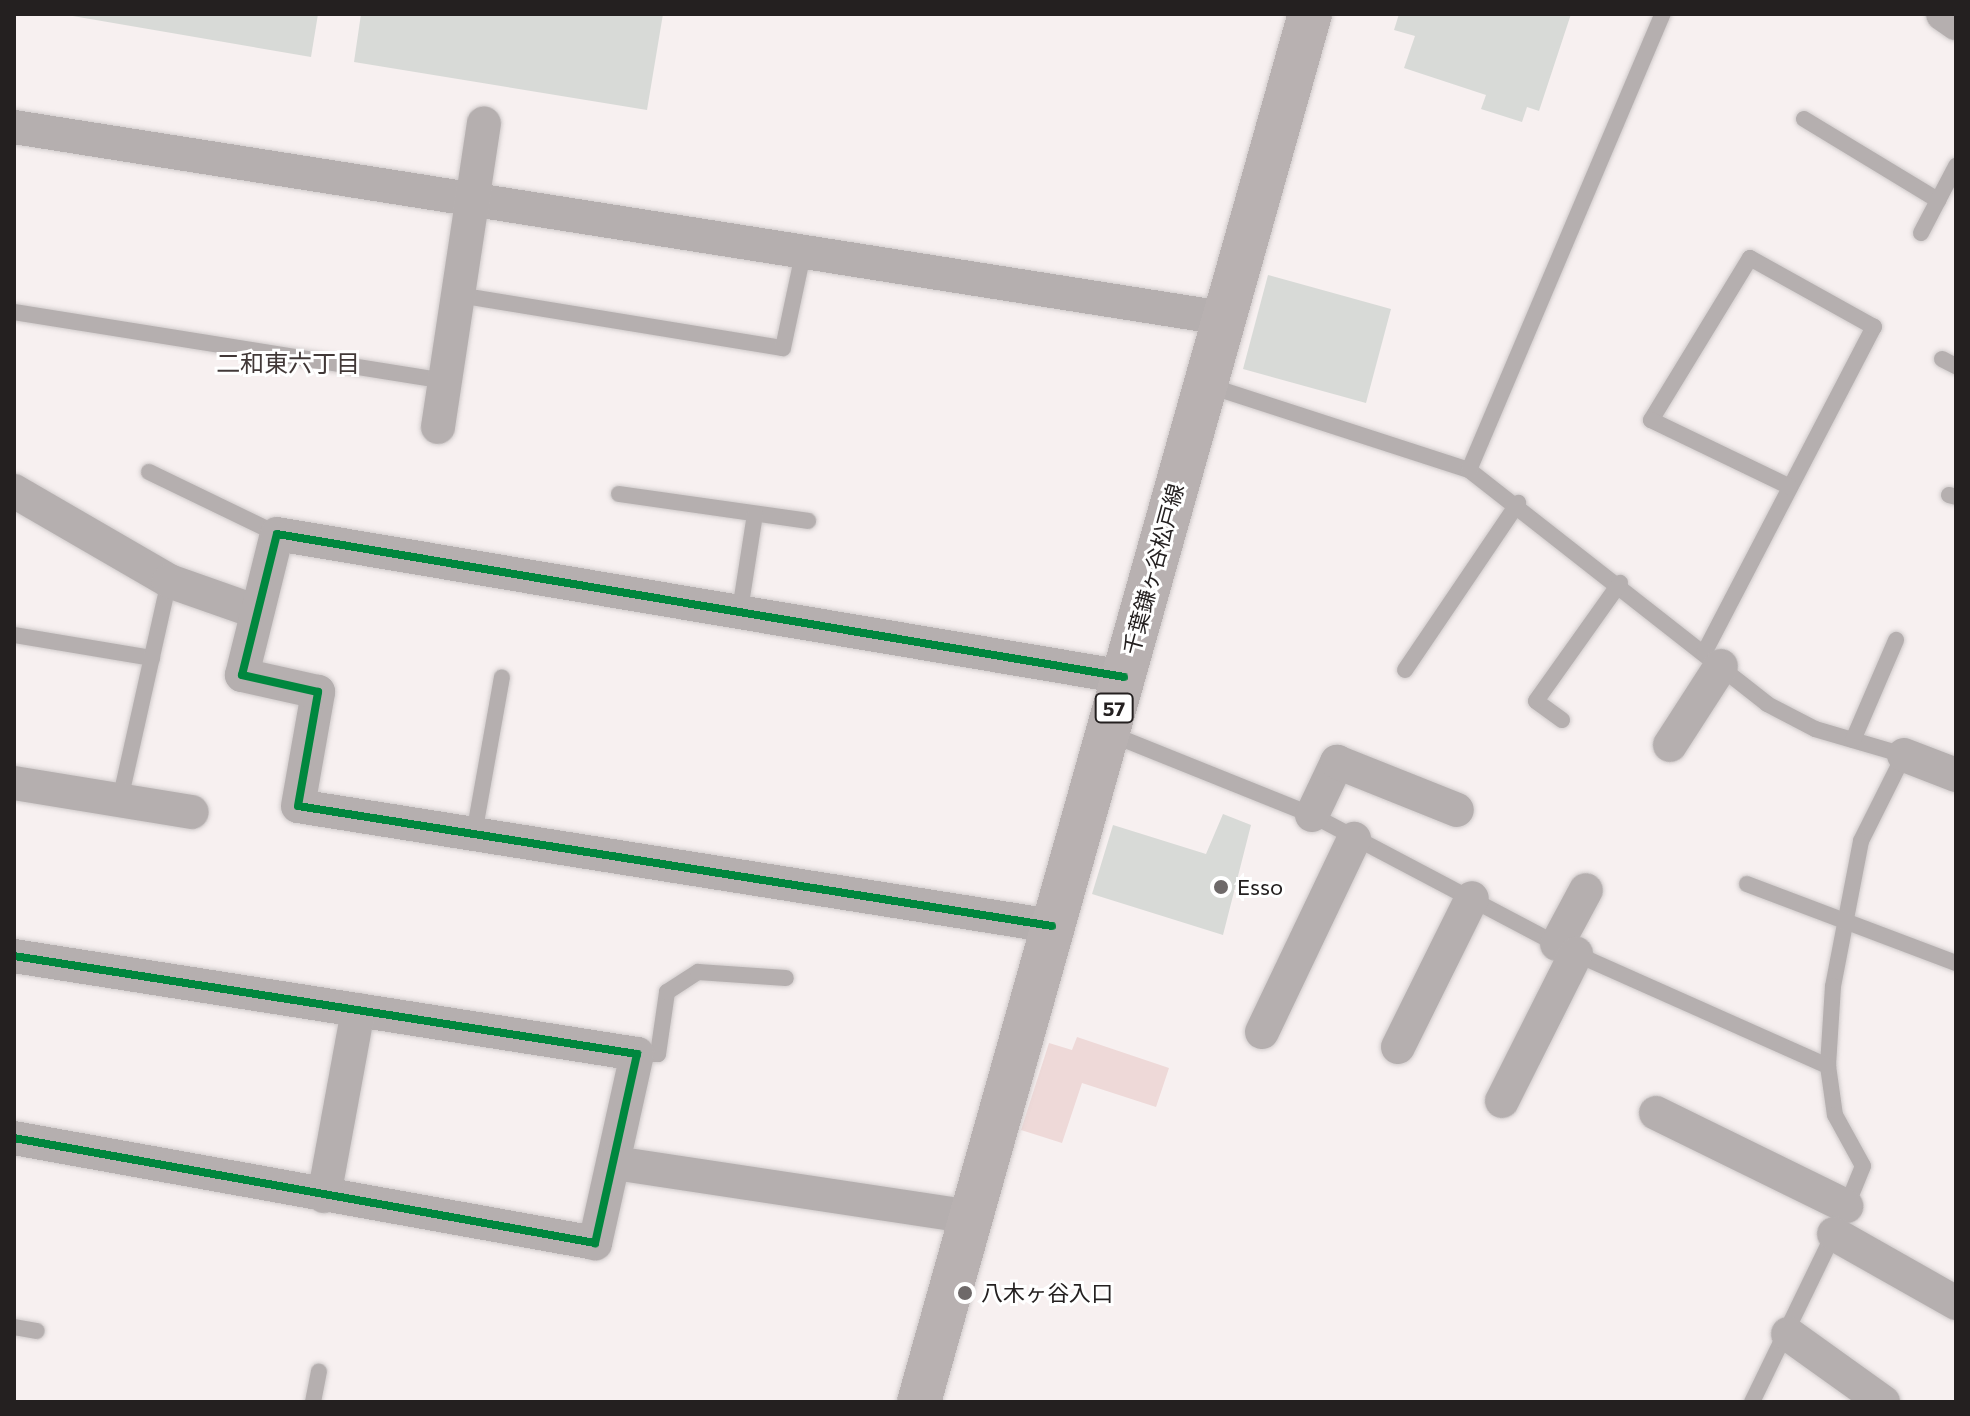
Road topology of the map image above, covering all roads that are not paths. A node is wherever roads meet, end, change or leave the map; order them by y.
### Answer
1 (1310, 14) edge
2 (1663, 14) edge
3 (1943, 14) edge
4 (1956, 23) edge
5 (1804, 119) dead end
6 (484, 123) dead end
7 (14, 127) edge
8 (1956, 166) edge
9 (473, 197) junction
10 (1938, 200) junction
11 (1921, 233) dead end
12 (804, 249) junction
13 (458, 295) junction
14 (14, 312) edge
15 (1223, 318) junction
16 (445, 381) junction
17 (1204, 385) junction
18 (438, 427) dead end
19 (1469, 470) junction
20 (149, 472) dead end
21 (1790, 487) junction
22 (14, 491) edge
23 (619, 494) dead end
24 (1518, 503) junction
25 (755, 514) junction
26 (808, 521) dead end
27 (277, 534) junction
28 (169, 581) junction
29 (1620, 583) junction
30 (740, 610) junction
31 (257, 612) junction
32 (14, 635) edge
33 (1896, 640) dead end
34 (152, 658) junction
35 (1712, 660) junction
36 (1405, 670) dead end
37 (502, 677) dead end
38 (1124, 677) junction
39 (1562, 720) dead end
40 (1107, 732) junction
41 (1853, 740) junction
42 (1670, 745) dead end
43 (1904, 755) junction
44 (1956, 775) edge
45 (14, 783) edge
46 (120, 800) junction
47 (1457, 810) dead end
48 (192, 812) dead end
49 (1312, 815) junction
50 (474, 834) junction
51 (1354, 839) junction
52 (1747, 884) dead end
53 (1586, 890) dead end
54 (1472, 898) junction
55 (1842, 923) junction
56 (1052, 926) junction
57 (1567, 949) junction
58 (14, 956) edge
59 (1956, 963) edge
60 (786, 978) dead end
61 (358, 1010) junction
62 (1262, 1032) dead end
63 (1398, 1047) dead end
64 (637, 1054) junction
65 (1828, 1066) junction
66 (1502, 1101) dead end
67 (1656, 1113) dead end
68 (14, 1138) edge
69 (615, 1163) junction
70 (324, 1196) junction
71 (970, 1217) junction
72 (1840, 1220) junction
73 (1956, 1303) edge
74 (14, 1327) edge
75 (37, 1331) dead end
76 (1788, 1334) junction
77 (319, 1372) dead end
78 (313, 1402) edge
79 (919, 1402) edge
80 (1752, 1402) edge
81 (1883, 1402) edge

1 - 15 main road, 千葉鎌ヶ谷松戸線 / 57
2 - 19 lane
3 - 4 street
5 - 10 lane
6 - 9 street
7 - 9 street
8 - 10 lane
9 - 12 street
9 - 13 street
10 - 11 lane
12 - 13 lane
12 - 15 street
13 - 16 street
14 - 16 lane
15 - 17 main road, 千葉鎌ヶ谷松戸線 / 57
16 - 18 street
17 - 19 lane
17 - 38 main road, 千葉鎌ヶ谷松戸線 / 57
19 - 24 lane
20 - 27 lane
21 - 21 lane
21 - 35 lane
22 - 28 street
23 - 25 lane
24 - 29 lane
24 - 36 lane
25 - 26 lane
25 - 30 lane
27 - 30 street
27 - 31 street
28 - 31 street
28 - 34 lane
29 - 35 lane
29 - 39 lane
30 - 38 street
31 - 50 street
32 - 34 lane
33 - 41 lane
34 - 46 lane
35 - 41 lane
35 - 42 street
37 - 50 lane
38 - 40 main road, 千葉鎌ヶ谷松戸線 / 57
40 - 49 lane
40 - 56 main road, 千葉鎌ヶ谷松戸線 / 57
41 - 43 lane
43 - 44 street
43 - 55 lane
45 - 46 street
46 - 48 street
47 - 49 street
49 - 51 lane
50 - 56 street
51 - 54 lane
51 - 62 street
52 - 55 lane
53 - 57 street
54 - 57 lane
54 - 63 street
55 - 59 lane
55 - 65 lane
56 - 71 main road, 千葉鎌ヶ谷松戸線 / 57
57 - 65 lane
57 - 66 street
58 - 61 street
60 - 64 lane
61 - 64 street
61 - 70 street
64 - 69 street
65 - 72 lane
67 - 72 street
68 - 70 street
69 - 70 street
69 - 71 street
71 - 79 main road, 千葉鎌ヶ谷松戸線 / 57
72 - 73 street
72 - 76 lane
74 - 75 lane
76 - 80 lane
76 - 81 street
77 - 78 lane

